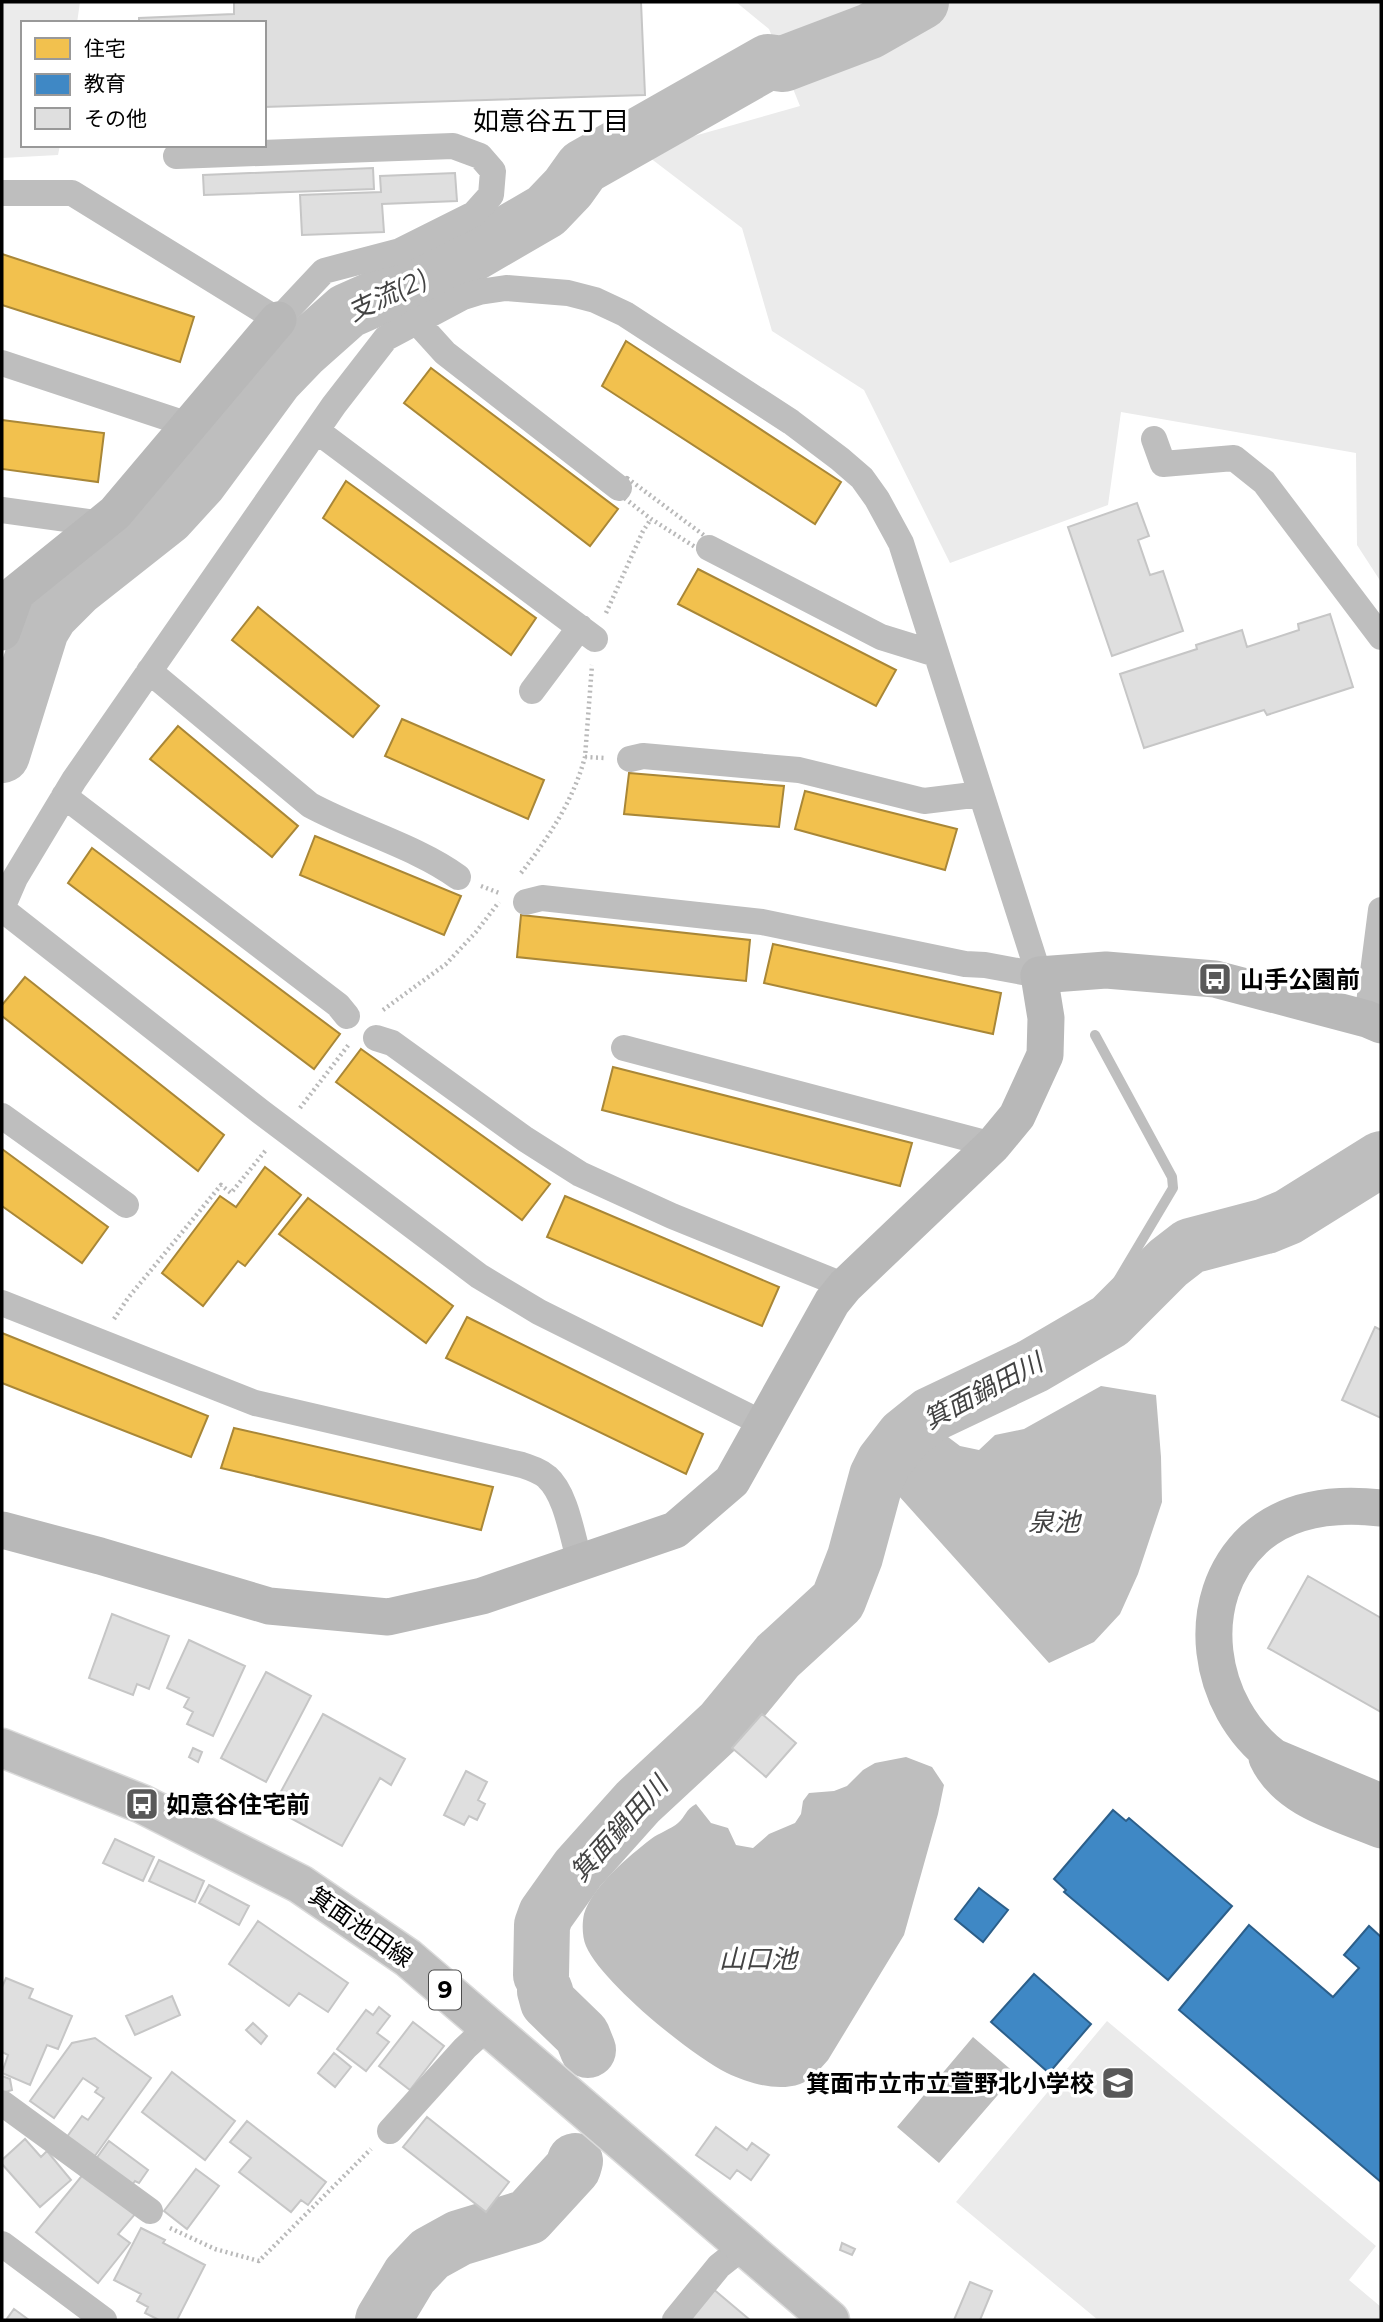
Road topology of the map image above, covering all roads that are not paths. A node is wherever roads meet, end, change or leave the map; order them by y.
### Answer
1 (176, 156) dead end
2 (2, 192) edge
3 (278, 320) junction
4 (416, 321) junction
5 (2, 363) edge
6 (189, 425) junction
7 (317, 431) junction
8 (1154, 439) dead end
9 (619, 488) road end
10 (2, 510) edge
11 (103, 524) junction
12 (709, 548) road end
13 (2, 632) edge
14 (1381, 637) edge
15 (936, 654) junction
16 (149, 671) junction
17 (533, 691) dead end
18 (630, 759) dead end
19 (981, 794) junction
20 (64, 796) junction
21 (458, 877) road end
22 (515, 898) road end
23 (2, 908) edge
24 (1381, 910) edge
25 (1039, 975) junction
26 (1374, 1022) edge
27 (624, 1048) dead end
28 (2, 1116) edge
29 (993, 1145) junction
30 (126, 1205) dead end
31 (845, 1286) junction
32 (2, 1303) edge
33 (764, 1424) junction
34 (1381, 1508) edge
35 (2, 1530) edge
36 (580, 1562) junction
37 (1261, 1747) junction
38 (2, 1748) edge
39 (1381, 1802) edge
40 (1381, 1830) edge
41 (488, 2026) junction
42 (4, 2109) edge
43 (390, 2132) road end
44 (150, 2211) road end
45 (2, 2244) edge
46 (743, 2247) junction
47 (104, 2320) edge
48 (675, 2320) edge
49 (830, 2320) edge

1 - 3 street
2 - 3 street
3 - 6 street
4 - 7 street
4 - 9 street
4 - 15 street
5 - 6 street
6 - 11 street
7 - 16 street
7 - 17 street
8 - 14 street
10 - 11 street
11 - 13 street
12 - 15 street
15 - 19 street
16 - 20 street
16 - 21 street
18 - 19 street
19 - 25 street
20 - 23 street
20 - 31 street
22 - 25 street
23 - 33 street
24 - 26 street
25 - 26 street
25 - 29 street
27 - 29 street
28 - 30 street
29 - 31 street
31 - 33 street
32 - 36 street
33 - 36 street
34 - 37 street
35 - 36 street
37 - 39 street
37 - 40 street
38 - 41 main road, 箕面池田線 / 9
41 - 43 street
41 - 46 main road, 箕面池田線 / 9
42 - 44 street
45 - 47 street
46 - 48 street
46 - 49 main road, 箕面池田線 / 9

